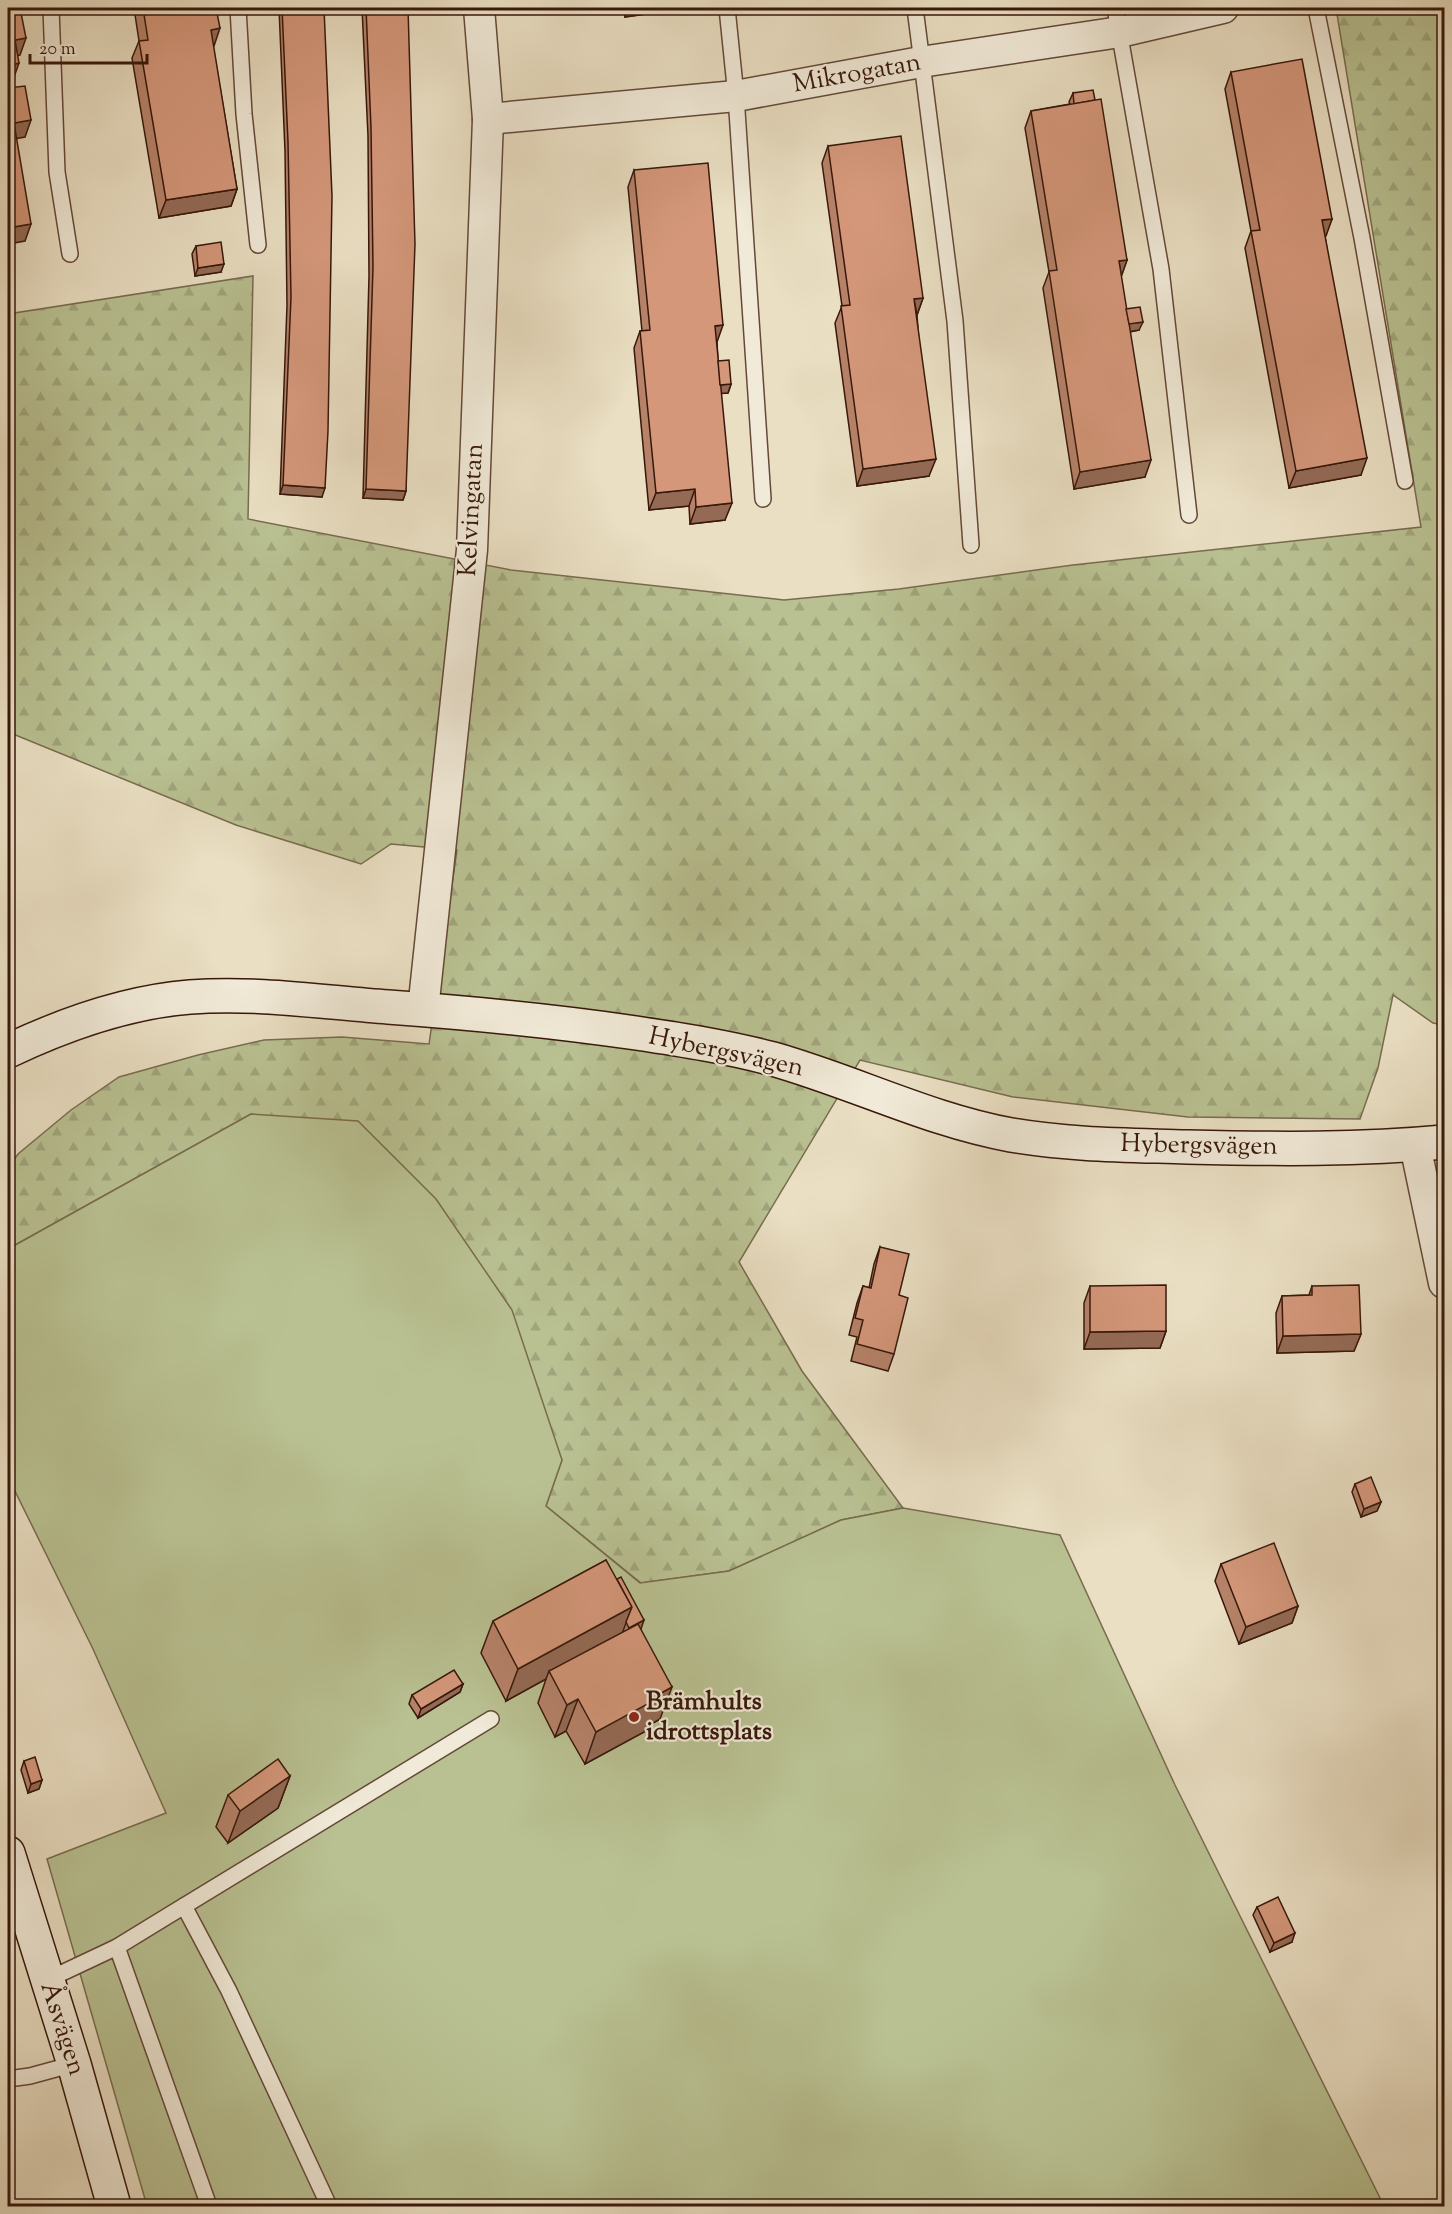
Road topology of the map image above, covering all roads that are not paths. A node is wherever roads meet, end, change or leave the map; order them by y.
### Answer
1 (51, 8) edge
2 (238, 8) edge
3 (479, 8) edge
4 (727, 8) edge
5 (915, 8) edge
6 (1223, 8) edge
7 (1316, 8) edge
8 (1118, 20) edge
9 (921, 62) junction
10 (736, 96) junction
11 (488, 119) junction
12 (258, 245) dead end
13 (70, 254) dead end
14 (1405, 481) dead end
15 (763, 499) dead end
16 (1189, 515) dead end
17 (971, 545) dead end
18 (423, 1010) junction
19 (8, 1051) edge
20 (1430, 1144) edge
21 (1444, 1283) edge
22 (491, 1719) dead end
23 (8, 1853) edge
24 (184, 1906) junction
25 (117, 1947) junction
26 (47, 1980) junction
27 (74, 2064) junction
28 (8, 2079) edge
29 (114, 2206) edge
30 (209, 2206) edge
31 (329, 2206) edge

1 - 13 lane
2 - 12 lane
3 - 11 street, Kelvingatan
4 - 10 lane
5 - 9 lane
6 - 8 street, Mikrogatan
7 - 14 lane
8 - 9 street, Mikrogatan
8 - 16 lane
9 - 10 street, Mikrogatan
9 - 17 lane
10 - 11 street, Mikrogatan
10 - 15 lane
11 - 18 street, Kelvingatan
18 - 19 street, Hybergsvägen
18 - 20 street, Hybergsvägen
20 - 21 street
22 - 24 lane
23 - 26 street, Åsvägen
24 - 25 lane
24 - 31 lane
25 - 26 lane
25 - 30 lane
26 - 27 street, Åsvägen
27 - 28 lane
27 - 29 street, Åsvägen

